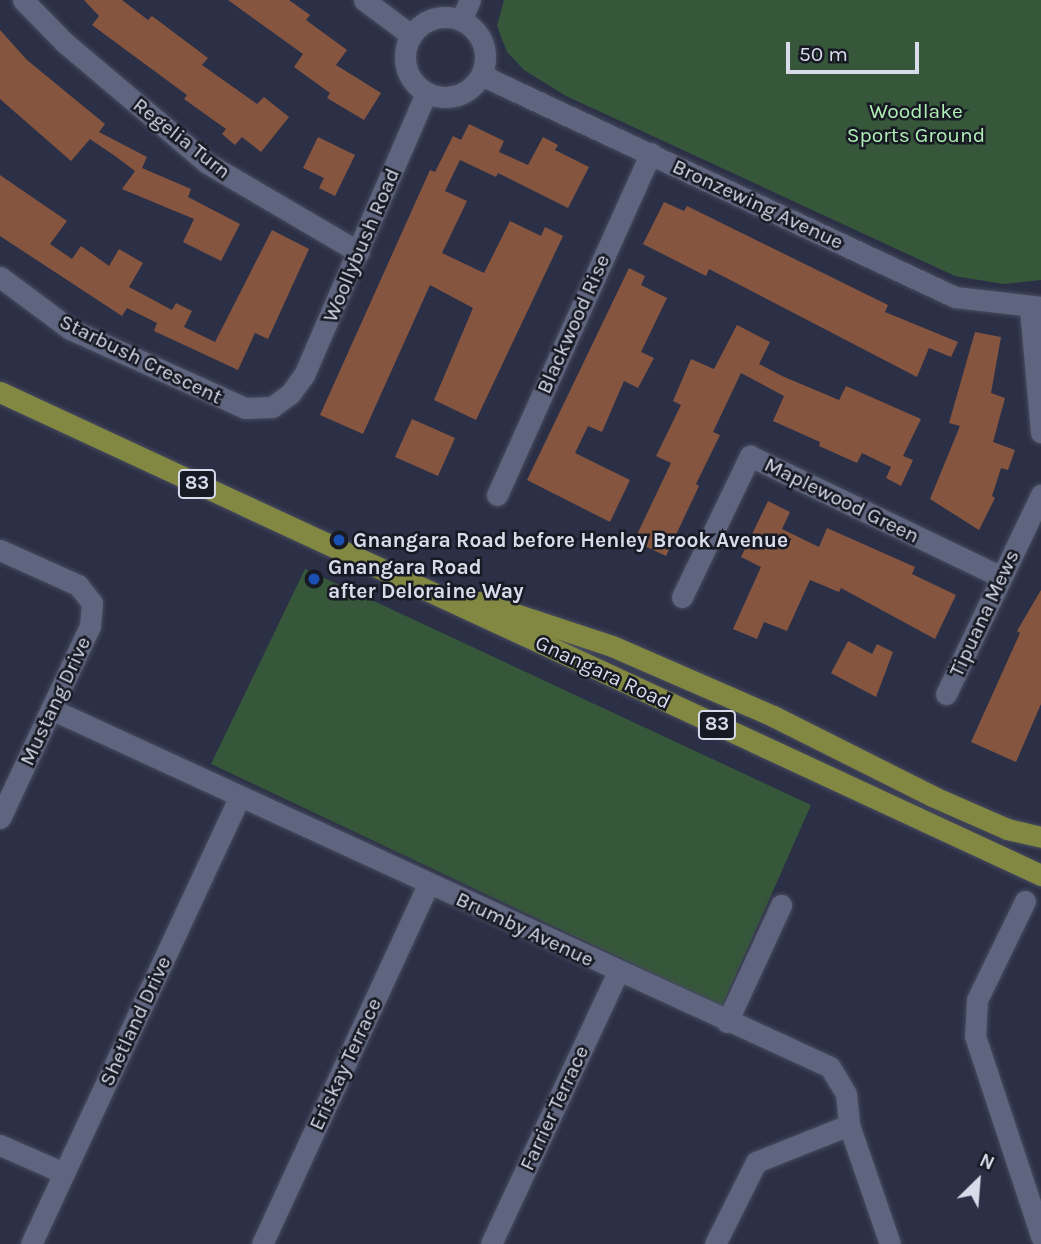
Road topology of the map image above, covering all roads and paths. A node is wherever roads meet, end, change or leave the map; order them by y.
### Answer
1 (23, 0) edge
2 (364, 0) edge
3 (470, 0) edge
4 (461, 20) junction
5 (411, 35) junction
6 (481, 75) junction
7 (426, 93) junction
8 (651, 153) junction
9 (359, 252) junction
10 (0, 277) edge
11 (1036, 308) edge
12 (0, 392) edge
13 (290, 394) joint
14 (1041, 433) edge
15 (497, 495) dead end
16 (1041, 495) edge
17 (0, 550) edge
18 (394, 575) junction
19 (1001, 577) junction
20 (682, 597) dead end
21 (946, 694) dead end
22 (51, 709) junction
23 (239, 798) junction
24 (0, 818) edge
25 (1041, 837) edge
26 (1041, 875) edge
27 (428, 885) junction
28 (1025, 901) dead end
29 (780, 905) dead end
30 (618, 972) junction
31 (727, 1022) junction
32 (849, 1125) junction
33 (0, 1145) edge
34 (64, 1173) junction
35 (1041, 1236) edge
36 (31, 1244) edge
37 (262, 1244) edge
38 (491, 1244) edge
39 (715, 1244) edge
40 (890, 1244) edge

1 - 9 street, Regelia Turn
2 - 5 street
3 - 4 street
4 - 5 street
4 - 6 street
5 - 7 street
6 - 7 street
6 - 8 street, Bronzewing Avenue
7 - 9 street, Woollybush Road
8 - 11 street, Bronzewing Avenue
8 - 15 street, Blackwood Rise
9 - 13 street, Woollybush Road
10 - 13 street, Starbush Crescent
11 - 14 street
12 - 18 main road, Gnangara Road / 83
16 - 19 street, Tipuana Mews
17 - 22 street, Mustang Drive
18 - 25 main road, Gnangara Road / 83
18 - 26 main road, Gnangara Road / 83
19 - 20 street, Maplewood Green
19 - 21 street, Tipuana Mews
22 - 23 street, Brumby Avenue
22 - 24 street, Mustang Drive
23 - 27 street, Brumby Avenue
23 - 34 street, Shetland Drive
27 - 30 street, Brumby Avenue
27 - 37 street, Eriskay Terrace
28 - 35 street
29 - 31 street
30 - 31 street, Brumby Avenue
30 - 38 street, Farrier Terrace
31 - 32 street, Brumby Avenue
32 - 39 street
32 - 40 street, Brumby Avenue
33 - 34 street
34 - 36 street, Shetland Drive

